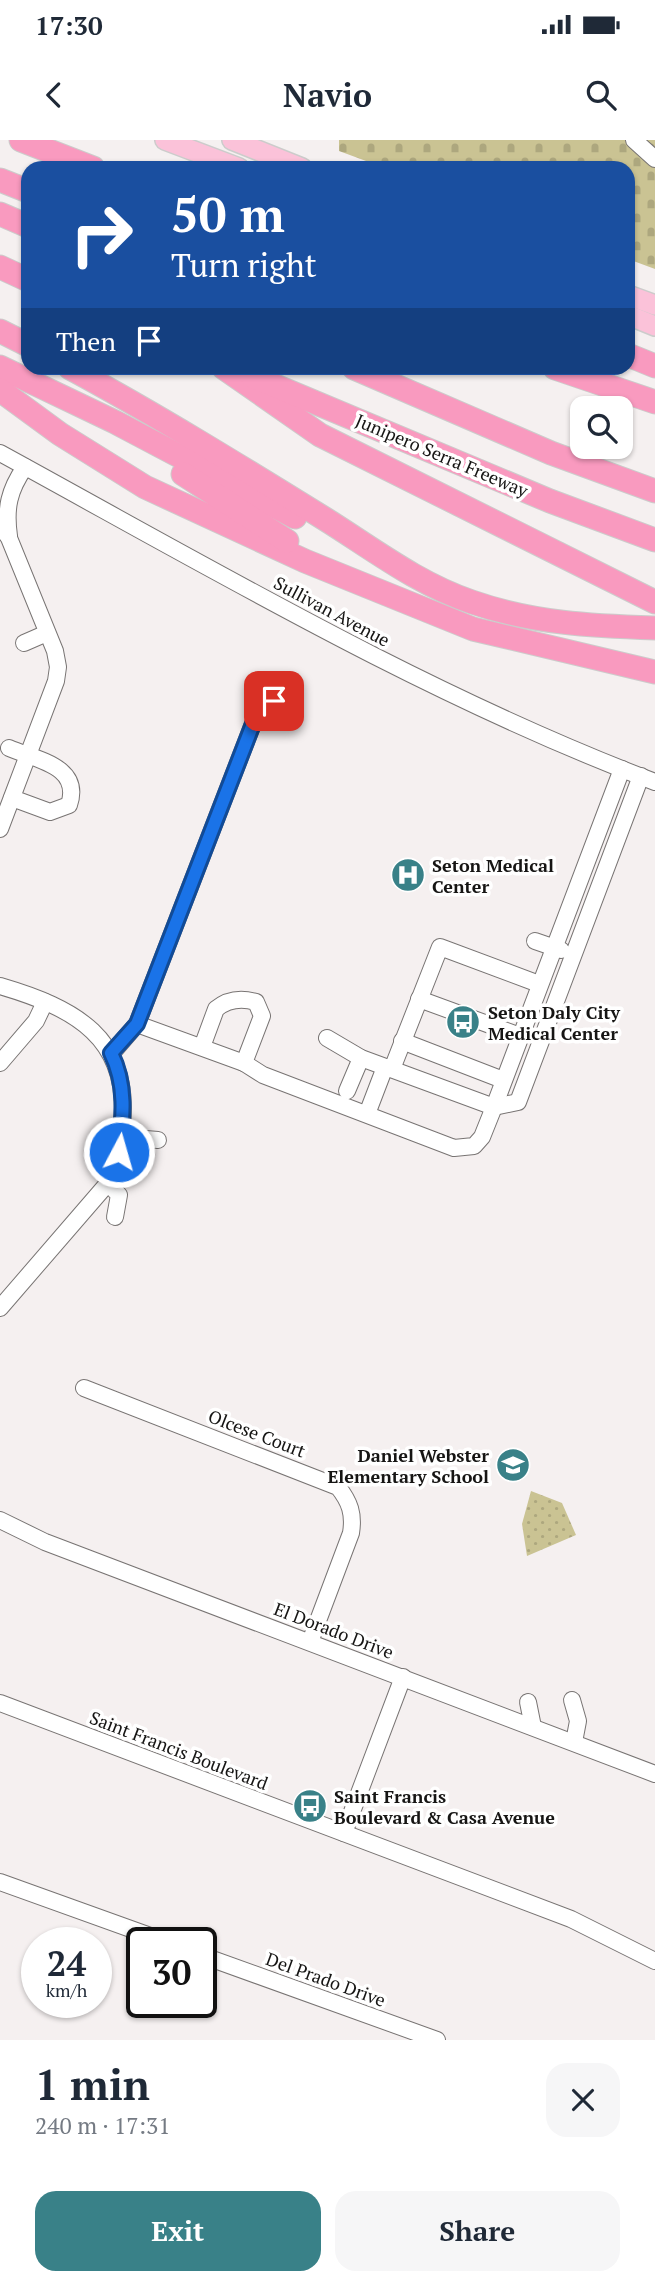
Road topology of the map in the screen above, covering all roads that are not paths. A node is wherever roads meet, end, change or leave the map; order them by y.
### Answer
1 (21, 140) edge
2 (232, 140) edge
3 (634, 140) edge
4 (175, 141) edge
5 (655, 159) edge
6 (75, 161) edge
7 (222, 161) edge
8 (284, 161) edge
9 (0, 180) edge
10 (21, 188) edge
11 (0, 214) edge
12 (21, 223) edge
13 (0, 267) edge
14 (21, 276) edge
15 (635, 298) edge
16 (655, 305) edge
17 (635, 319) edge
18 (655, 326) edge
19 (0, 331) edge
20 (21, 342) edge
21 (635, 358) edge
22 (655, 366) edge
23 (0, 367) edge
24 (82, 375) edge
25 (237, 375) edge
26 (244, 375) edge
27 (370, 375) edge
28 (576, 375) edge
29 (611, 375) edge
30 (0, 390) edge
31 (46, 390) junction
32 (655, 396) edge
33 (655, 402) edge
34 (0, 453) edge
35 (25, 467) junction
36 (655, 491) edge
37 (5, 532) edge
38 (655, 540) edge
39 (404, 571) junction
40 (372, 589) junction
41 (655, 602) edge
42 (655, 628) edge
43 (47, 633) junction
44 (24, 643) dead end
45 (655, 672) edge
46 (282, 702) dead end
47 (9, 748) dead end
48 (28, 756) junction
49 (622, 769) junction
50 (648, 779) edge
51 (12, 798) junction
52 (595, 820) junction
53 (624, 823) junction
54 (0, 827) edge
55 (584, 866) junction
56 (604, 874) junction
57 (568, 909) junction
58 (588, 916) junction
59 (535, 941) dead end
60 (553, 948) junction
61 (573, 955) junction
62 (540, 984) junction
63 (0, 986) edge
64 (419, 999) junction
65 (45, 1002) junction
66 (526, 1020) junction
67 (137, 1024) junction
68 (545, 1028) junction
69 (520, 1037) junction
70 (327, 1038) dead end
71 (402, 1041) junction
72 (202, 1047) junction
73 (111, 1053) junction
74 (513, 1054) junction
75 (361, 1058) junction
76 (533, 1062) junction
77 (0, 1063) edge
78 (244, 1063) junction
79 (388, 1068) junction
80 (503, 1080) junction
81 (347, 1091) dead end
82 (494, 1107) junction
83 (367, 1114) junction
84 (121, 1137) junction
85 (158, 1140) dead end
86 (108, 1183) junction
87 (115, 1217) dead end
88 (0, 1308) edge
89 (84, 1388) dead end
90 (0, 1520) edge
91 (310, 1642) junction
92 (403, 1677) junction
93 (572, 1700) dead end
94 (528, 1702) dead end
95 (0, 1703) edge
96 (533, 1727) junction
97 (575, 1742) junction
98 (655, 1774) edge
99 (344, 1833) junction
100 (0, 1882) edge
101 (126, 1927) edge
102 (217, 1961) edge
103 (655, 1961) edge
104 (437, 2040) edge

1 - 6 highway
2 - 8 main road
3 - 5 street
4 - 7 main road
9 - 10 highway
11 - 12 highway
13 - 14 highway
15 - 16 main road
17 - 18 main road
19 - 20 highway
21 - 22 highway
23 - 31 highway
24 - 39 highway
25 - 41 highway
26 - 38 highway, Junipero Serra Freeway
27 - 36 highway
28 - 33 highway
29 - 32 highway
30 - 40 highway
31 - 39 highway
31 - 40 highway
34 - 35 street, Sullivan Avenue
35 - 37 street
35 - 49 street, Sullivan Avenue
37 - 43 street
39 - 42 highway
40 - 45 highway
43 - 44 street
43 - 48 street
46 - 67 street
47 - 48 street
48 - 51 street
48 - 51 street
49 - 50 street, Sullivan Avenue
49 - 52 street
50 - 53 street
51 - 54 street
52 - 53 street
52 - 55 street
53 - 56 street
55 - 56 street
55 - 57 street
56 - 58 street
57 - 58 street
57 - 60 street
58 - 61 street
59 - 60 street
60 - 61 street
60 - 62 street
61 - 68 street
62 - 64 street
62 - 66 street
63 - 65 street
64 - 69 street
64 - 71 street
65 - 73 street
65 - 77 street
66 - 68 street
66 - 69 street
67 - 72 street
67 - 73 street
68 - 76 street
69 - 74 street
70 - 75 street
71 - 79 street
71 - 80 street
72 - 78 street
72 - 78 street
73 - 84 street
74 - 76 street
74 - 80 street
75 - 79 street
75 - 81 street
76 - 82 street
78 - 83 street
79 - 82 street
79 - 83 street
80 - 82 street
82 - 83 street
84 - 85 street
84 - 86 street
86 - 87 street
86 - 88 street
89 - 91 street, Olcese Court
90 - 91 street, El Dorado Drive
91 - 92 street, El Dorado Drive
92 - 96 street, El Dorado Drive
92 - 99 street
93 - 97 street
94 - 96 street
95 - 99 street, Saint Francis Boulevard
96 - 97 street, El Dorado Drive
97 - 98 street, El Dorado Drive
99 - 103 street, Saint Francis Boulevard
100 - 101 street
102 - 104 street, Del Prado Drive

